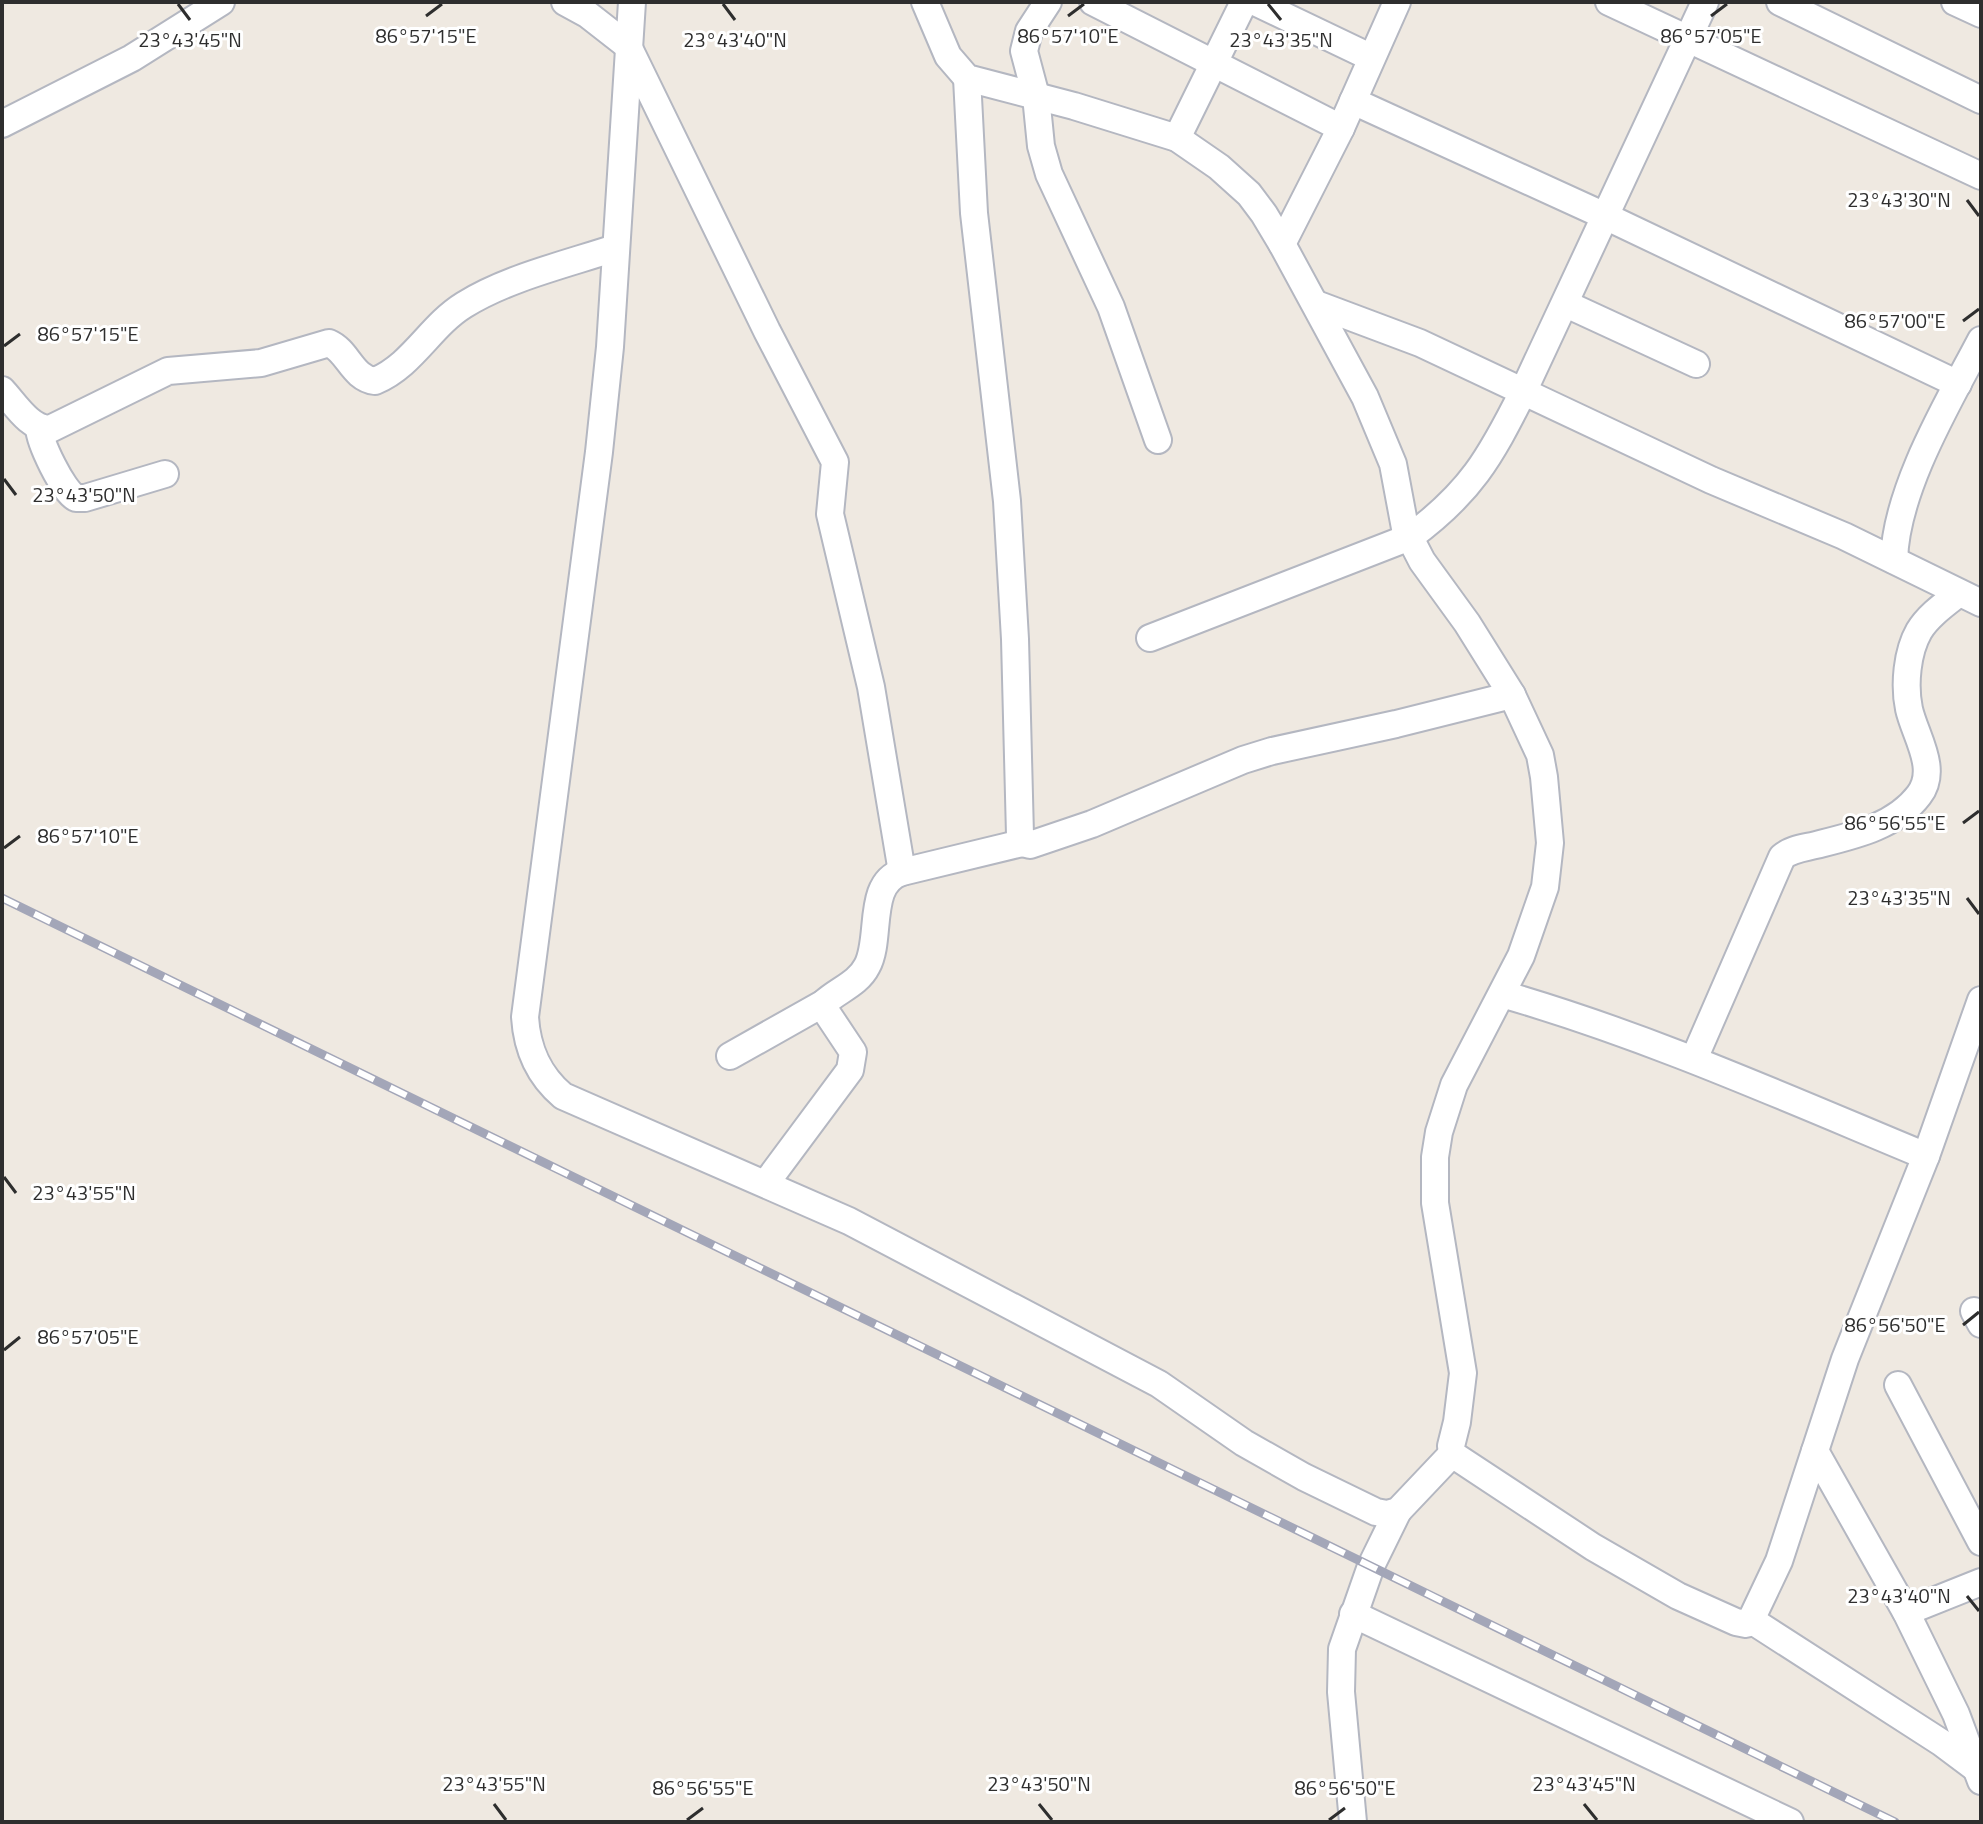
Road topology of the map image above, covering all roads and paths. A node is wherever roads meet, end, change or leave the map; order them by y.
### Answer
1 (221, 2) edge
2 (565, 2) edge
3 (632, 2) edge
4 (925, 2) edge
5 (1048, 2) edge
6 (1093, 2) edge
7 (1244, 2) edge
8 (1255, 2) edge
9 (1397, 2) edge
10 (1609, 2) edge
11 (1705, 2) edge
12 (1780, 2) edge
13 (1955, 2) edge
14 (1981, 14) edge
15 (1688, 39) junction
16 (628, 46) junction
17 (1370, 57) junction
18 (1214, 62) junction
19 (967, 78) junction
20 (1036, 96) junction
21 (1981, 100) edge
22 (1353, 101) junction
23 (2, 124) edge
24 (1341, 128) junction
25 (1177, 138) junction
26 (1981, 176) edge
27 (1605, 216) junction
28 (1282, 244) junction
29 (615, 248) junction
30 (1316, 304) junction
31 (1566, 304) junction
32 (1981, 340) edge
33 (1696, 364) dead end
34 (1958, 384) junction
35 (2, 390) edge
36 (1523, 392) junction
37 (39, 428) junction
38 (1158, 440) dead end
39 (165, 474) dead end
40 (1410, 537) junction
41 (1894, 560) junction
42 (1970, 598) edge
43 (1150, 638) dead end
44 (1512, 695) junction
45 (1022, 843) junction
46 (902, 872) junction
47 (1502, 994) junction
48 (824, 1003) junction
49 (1981, 1003) edge
50 (730, 1056) dead end
51 (1694, 1059) junction
52 (1926, 1156) junction
53 (766, 1183) junction
54 (1898, 1385) dead end
55 (1815, 1451) junction
56 (1452, 1454) junction
57 (1398, 1511) junction
58 (1981, 1542) edge
59 (1981, 1582) edge
60 (1906, 1612) junction
61 (1353, 1614) junction
62 (1751, 1620) junction
63 (1980, 1774) edge
64 (1349, 1820) edge
65 (1790, 1822) edge

1 - 23 street
2 - 16 street
3 - 16 street
4 - 19 street
5 - 20 street
6 - 18 street
7 - 18 street
8 - 17 street
9 - 17 street
10 - 15 street
11 - 15 street
12 - 21 street
13 - 14 street
15 - 26 street
15 - 27 street
16 - 29 street
16 - 46 street
17 - 22 street
18 - 24 street
18 - 25 street
19 - 20 street
19 - 45 street
20 - 25 street
20 - 38 street
22 - 24 street
22 - 27 street
24 - 28 street
25 - 28 street
27 - 31 street
27 - 34 street
28 - 30 street
29 - 37 street
29 - 53 street
30 - 36 street
30 - 40 street
31 - 33 street
31 - 36 street
32 - 34 street
34 - 41 street
35 - 37 street
36 - 40 street
36 - 41 street
37 - 39 street
40 - 43 street
40 - 44 street
41 - 42 street
42 - 51 street
44 - 45 street
44 - 47 street
45 - 46 street
46 - 48 street
47 - 51 street
47 - 56 street
48 - 50 street
48 - 53 street
49 - 52 street
51 - 52 street
52 - 55 street
53 - 57 street
54 - 58 street
55 - 60 street
55 - 62 street
56 - 57 street
56 - 62 street
57 - 61 street
59 - 60 street
60 - 63 street
61 - 64 street
61 - 65 street
62 - 63 street

